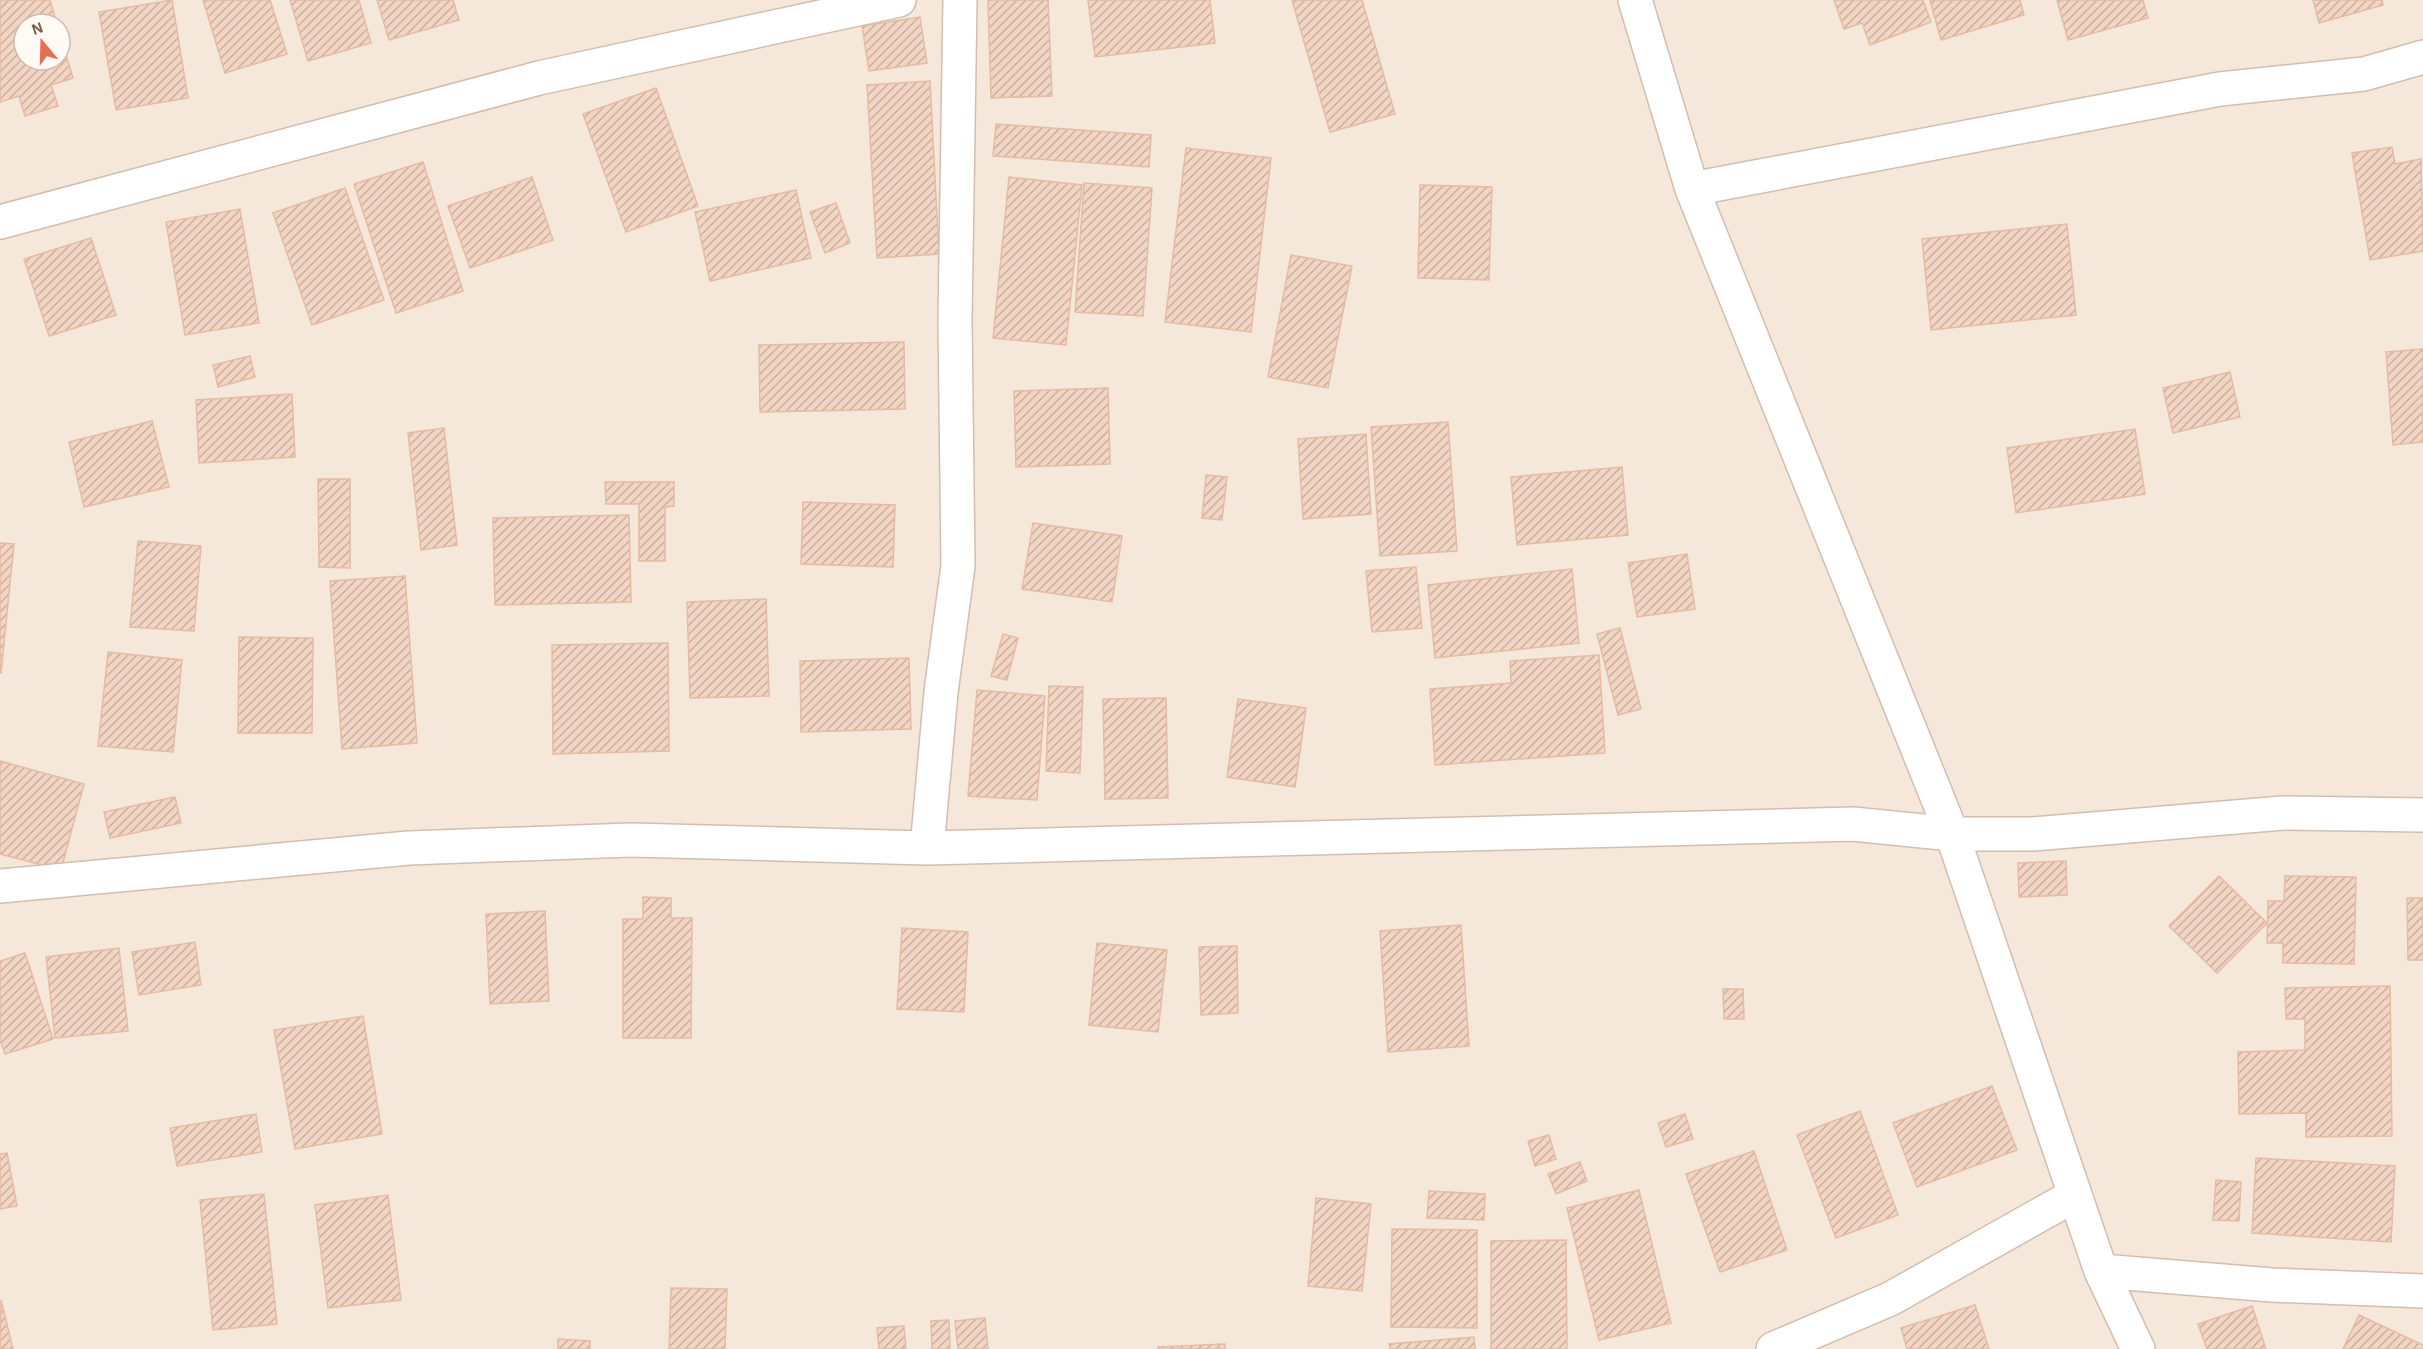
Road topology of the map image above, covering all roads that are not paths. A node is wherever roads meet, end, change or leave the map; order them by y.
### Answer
1 (898, 0) edge
2 (960, 0) edge
3 (1635, 0) edge
4 (2423, 57) edge
5 (1692, 189) junction
6 (0, 222) edge
7 (2423, 815) edge
8 (1952, 834) junction
9 (927, 848) junction
10 (0, 886) edge
11 (2075, 1195) junction
12 (2101, 1271) junction
13 (2423, 1291) edge
14 (1773, 1349) edge
15 (2138, 1349) edge

1 - 6 street
2 - 9 street
3 - 5 street
4 - 5 street
5 - 8 street
7 - 8 street
8 - 9 street
8 - 11 street
9 - 10 street
11 - 12 street
11 - 14 street
12 - 13 street
12 - 15 street

